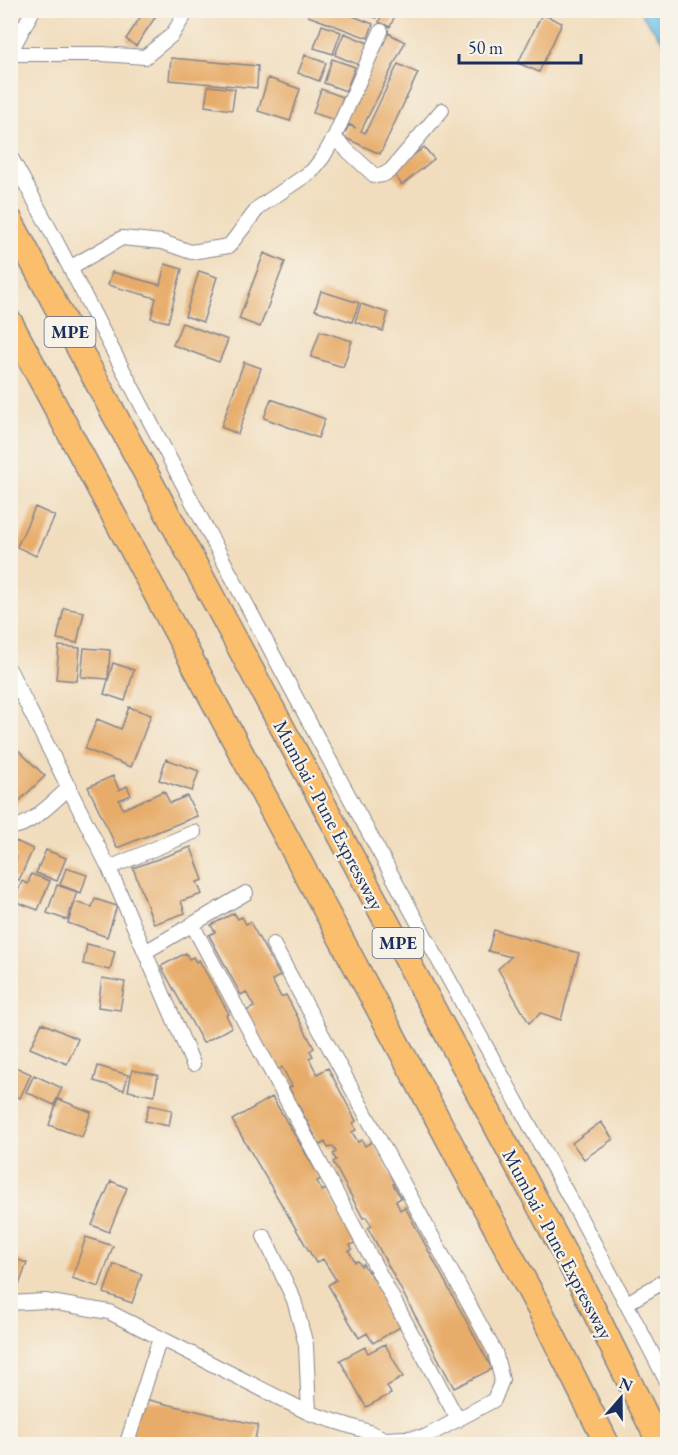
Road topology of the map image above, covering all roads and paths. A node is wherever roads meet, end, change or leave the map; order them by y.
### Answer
1 (33, 10) edge
2 (188, 10) edge
3 (381, 31) dead end
4 (10, 53) edge
5 (442, 110) dead end
6 (334, 138) junction
7 (10, 156) edge
8 (10, 220) edge
9 (71, 267) junction
10 (10, 322) edge
11 (10, 671) edge
12 (70, 787) junction
13 (10, 827) edge
14 (194, 832) dead end
15 (109, 868) junction
16 (246, 892) dead end
17 (192, 924) junction
18 (273, 944) dead end
19 (145, 952) junction
20 (193, 1064) dead end
21 (264, 1236) dead end
22 (668, 1279) edge
23 (10, 1303) edge
24 (627, 1303) junction
25 (160, 1338) junction
26 (668, 1384) edge
27 (309, 1413) junction
28 (458, 1420) junction
29 (386, 1442) edge
30 (127, 1443) dead end
31 (607, 1444) edge
32 (660, 1444) edge

1 - 4 street
2 - 4 street
3 - 6 street
5 - 6 street
6 - 9 street
7 - 9 street
8 - 32 highway, Mumbai - Pune Expressway / MPE
9 - 24 street
10 - 31 highway, MPE
11 - 12 street
12 - 13 street
12 - 15 street
14 - 15 street
15 - 19 street
16 - 17 street
17 - 19 street
17 - 28 street
18 - 28 street
19 - 20 street
21 - 27 street
22 - 24 street
23 - 25 street
24 - 26 street
25 - 27 street
25 - 30 street
27 - 29 street
28 - 29 street

